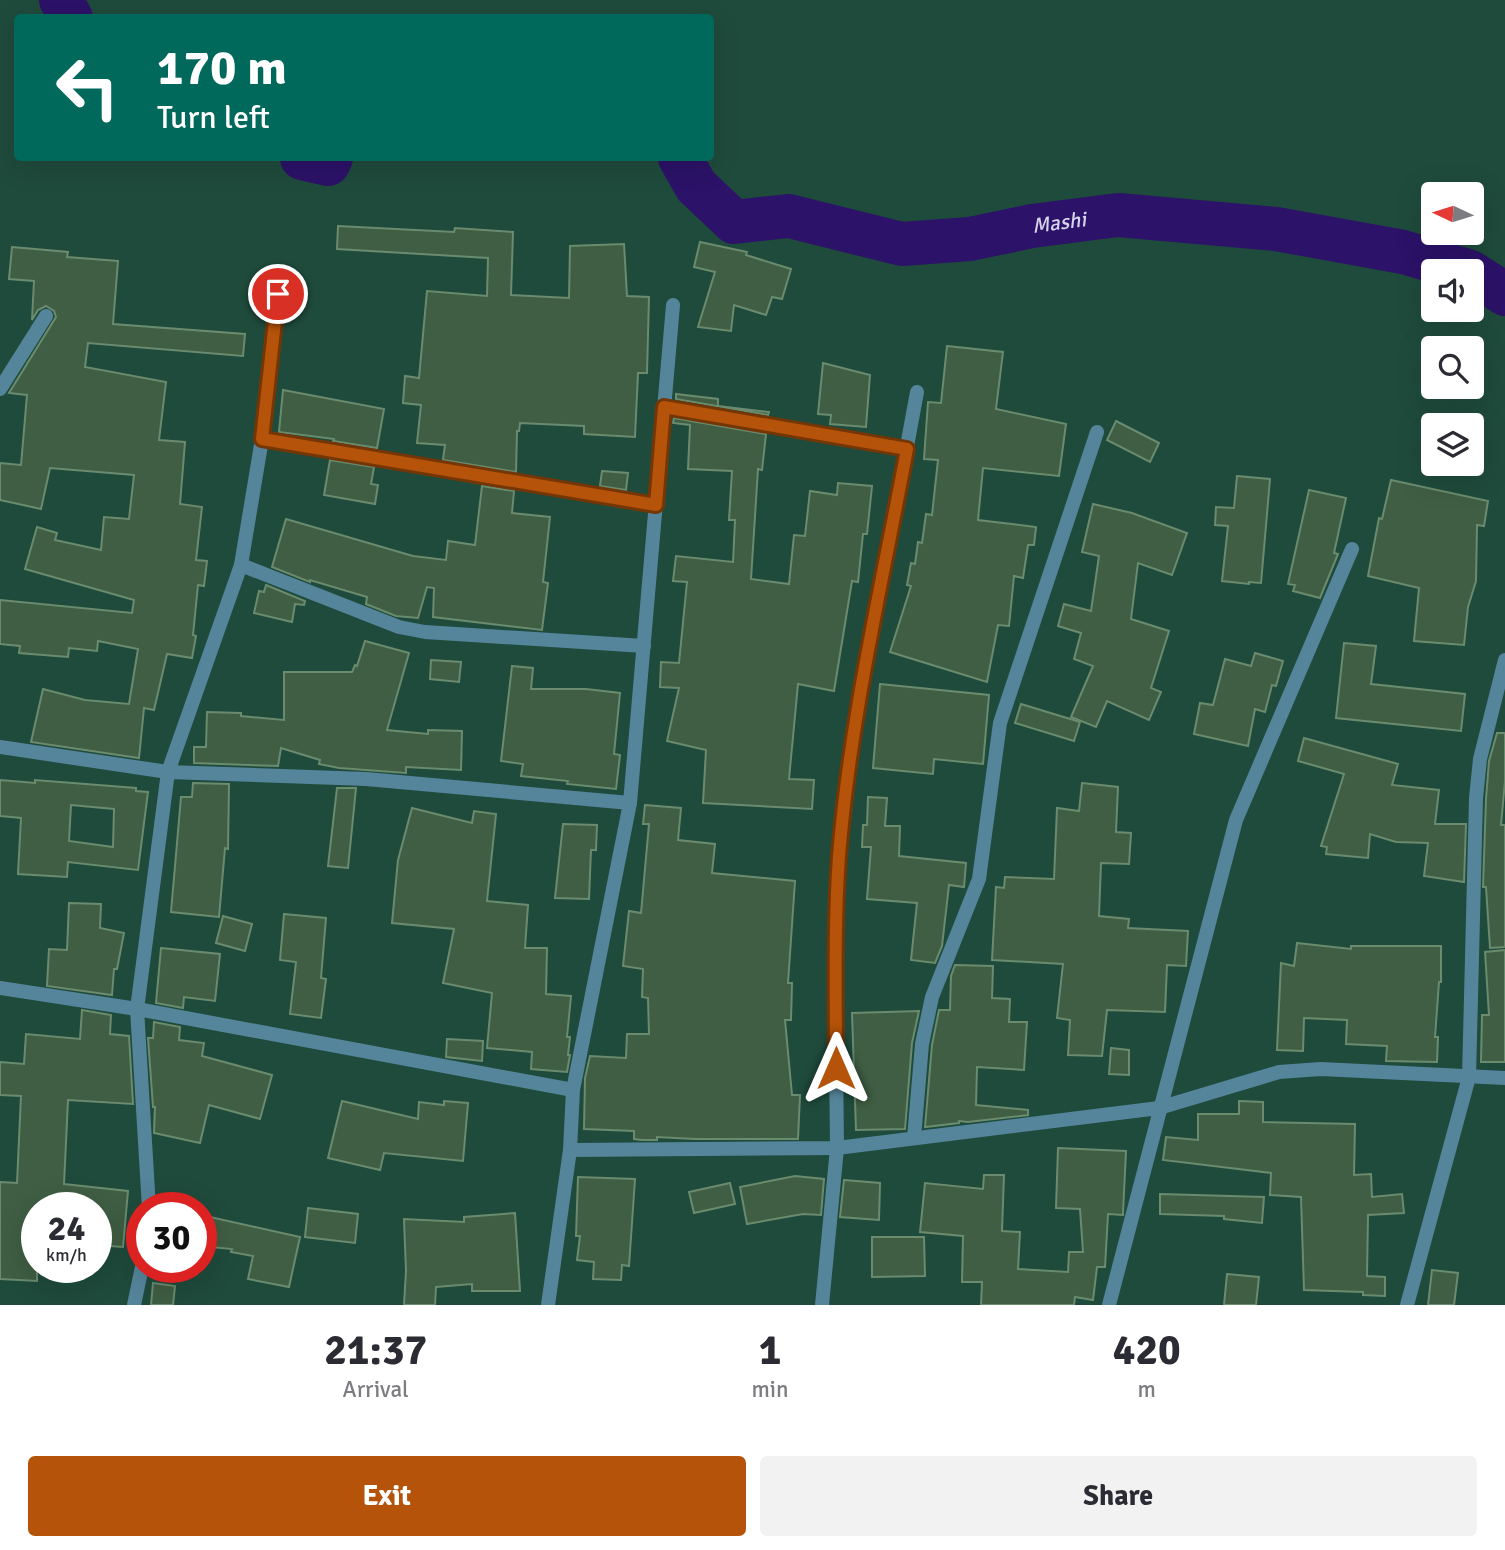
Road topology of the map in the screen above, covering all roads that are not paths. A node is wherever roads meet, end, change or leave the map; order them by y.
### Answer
1 (278, 294) dead end
2 (673, 305) dead end
3 (46, 316) dead end
4 (0, 389) edge
5 (917, 392) dead end
6 (664, 407) junction
7 (1097, 432) dead end
8 (262, 439) junction
9 (907, 449) junction
10 (656, 505) junction
11 (1352, 549) dead end
12 (241, 565) junction
13 (644, 646) junction
14 (1505, 660) edge
15 (0, 747) edge
16 (168, 772) junction
17 (630, 803) junction
18 (0, 988) edge
19 (137, 1009) junction
20 (1469, 1077) junction
21 (1505, 1078) edge
22 (573, 1090) junction
23 (1159, 1108) junction
24 (914, 1138) junction
25 (837, 1148) junction
26 (570, 1150) junction
27 (148, 1192) edge
28 (139, 1283) edge
29 (134, 1305) edge
30 (548, 1305) edge
31 (822, 1305) edge
32 (1109, 1305) edge
33 (1407, 1305) edge

1 - 8 street
2 - 6 street
3 - 4 street
5 - 9 street
6 - 9 street
6 - 10 street
7 - 24 street
8 - 10 street
8 - 12 street
9 - 25 street
10 - 13 street
11 - 23 street
12 - 13 street
12 - 16 street
13 - 17 street
14 - 20 street
15 - 16 street
16 - 17 street
16 - 19 street
17 - 22 street
18 - 19 street
19 - 22 street
19 - 27 street
20 - 21 street
20 - 23 street
20 - 33 street
22 - 26 street
23 - 24 street
23 - 32 street
24 - 25 street
25 - 26 street
25 - 31 street
26 - 30 street
28 - 29 street

